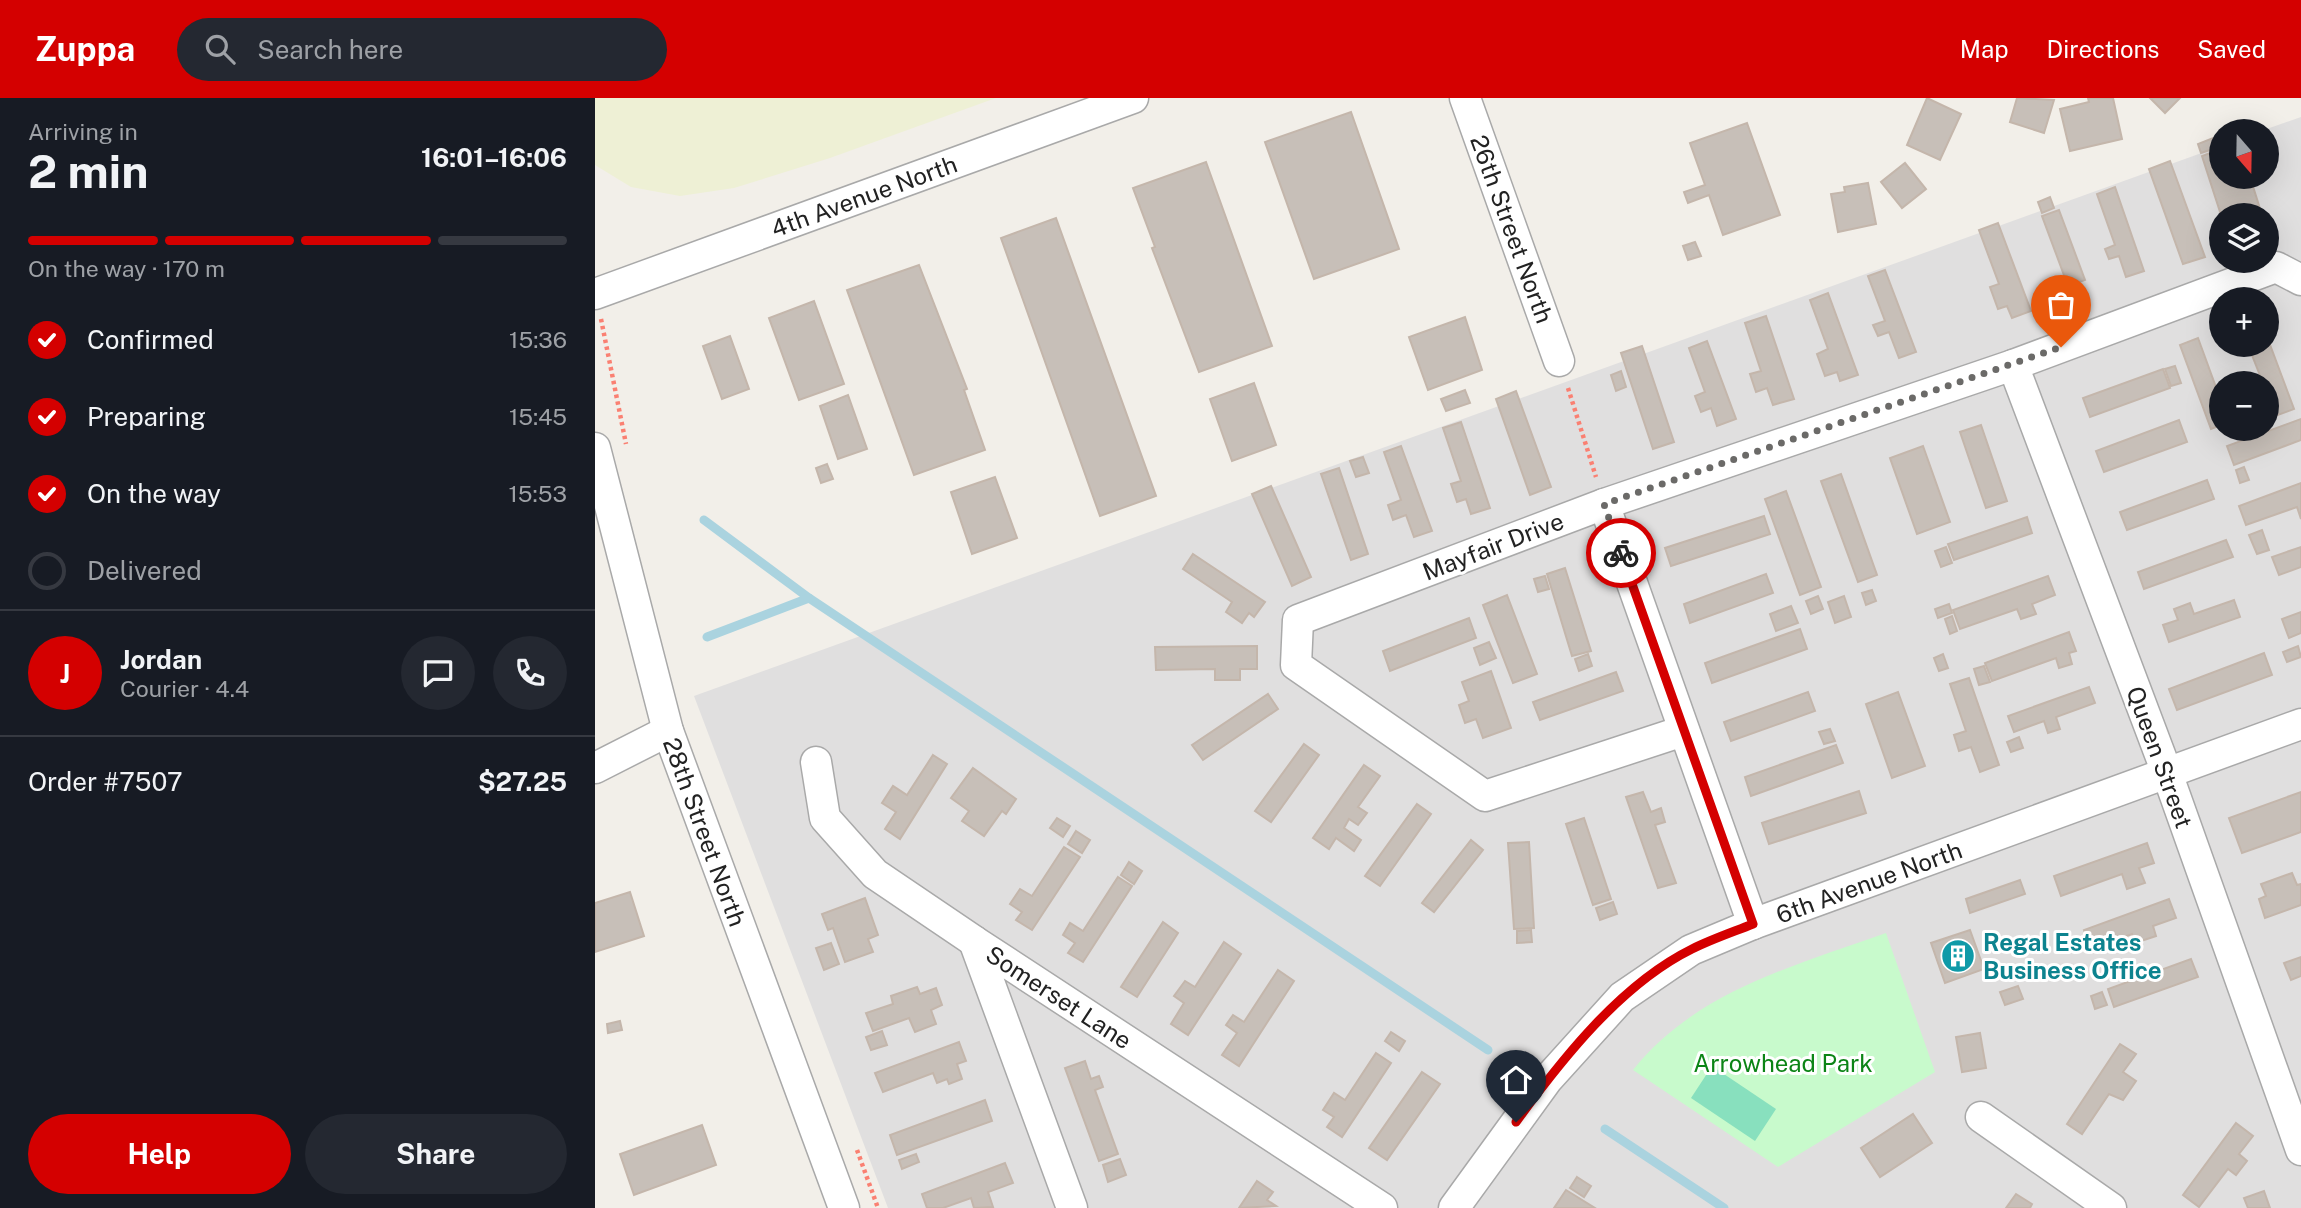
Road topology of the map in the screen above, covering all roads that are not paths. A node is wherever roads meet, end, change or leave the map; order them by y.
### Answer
1 (1133, 98) edge
2 (1465, 98) edge
3 (2301, 280) edge
4 (596, 294) edge
5 (1559, 361) road end
6 (2013, 365) junction
7 (595, 448) edge
8 (1604, 504) junction
9 (2301, 724) edge
10 (668, 731) junction
11 (1683, 731) junction
12 (816, 762) dead end
13 (595, 768) edge
14 (2167, 773) junction
15 (1753, 924) junction
16 (974, 941) junction
17 (1981, 1117) dead end
18 (2301, 1150) edge
19 (844, 1208) edge
20 (1072, 1208) edge
21 (1382, 1208) edge
22 (1454, 1208) edge
23 (2111, 1208) edge

1 - 4 street, 4th Avenue North
2 - 5 street, 26th Street North
3 - 6 street, Mayfair Drive
6 - 8 street, Mayfair Drive
6 - 14 street, Queen Street
7 - 10 street, 28th Street North
8 - 11 street
8 - 11 street, Mayfair Drive
9 - 14 street, 6th Avenue North
10 - 13 street
10 - 19 street, 28th Street North
11 - 15 street
12 - 16 street
14 - 15 street, 6th Avenue North
14 - 18 street, Queen Street
15 - 22 street, 6th Avenue North
16 - 20 street, Somerset Lane
16 - 21 street, Somerset Lane
17 - 23 street

